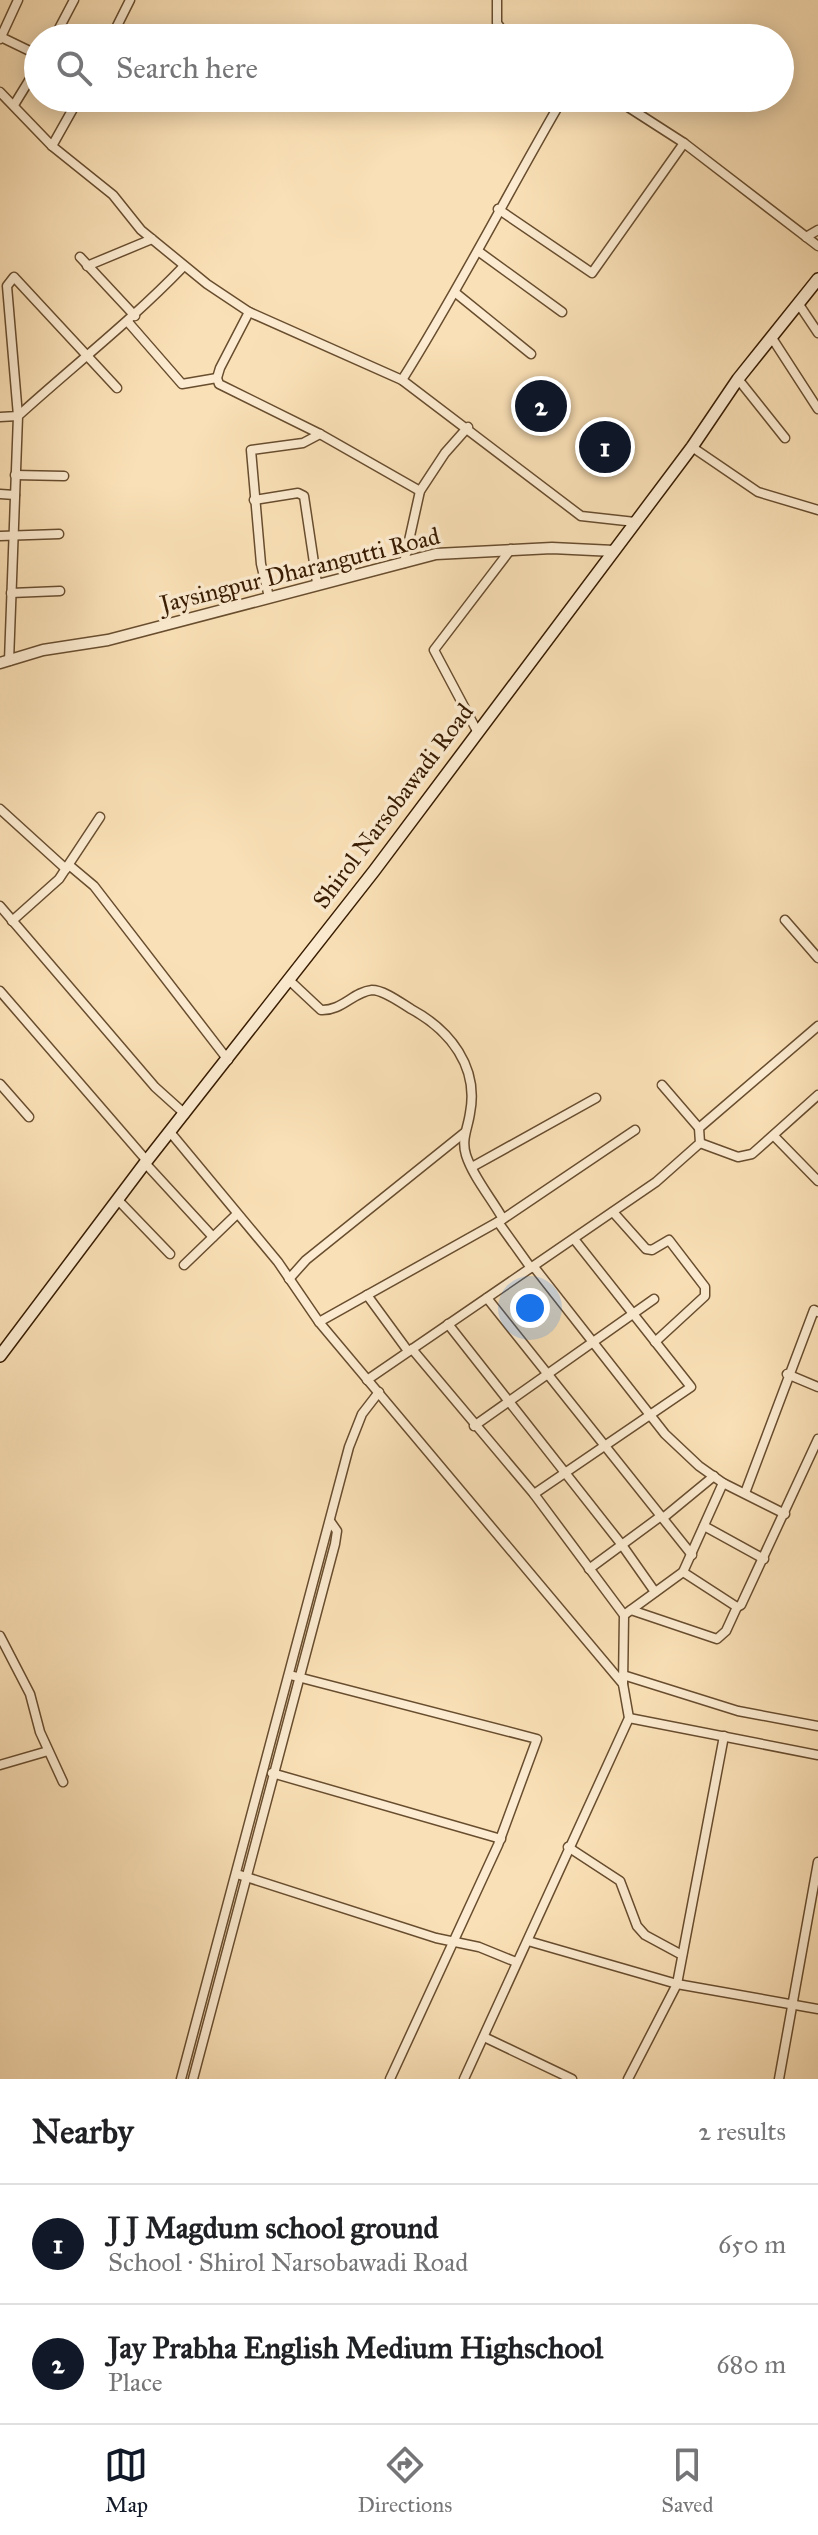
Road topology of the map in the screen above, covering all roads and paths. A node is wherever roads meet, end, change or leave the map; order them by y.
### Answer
1 (18, 0) edge
2 (74, 0) edge
3 (130, 0) edge
4 (497, 0) edge
5 (61, 24) edge
6 (118, 24) edge
7 (498, 24) edge
8 (0, 38) edge
9 (24, 49) edge
10 (24, 89) edge
11 (0, 92) edge
12 (14, 105) junction
13 (71, 112) edge
14 (555, 112) edge
15 (636, 112) edge
16 (684, 143) junction
17 (52, 146) junction
18 (498, 209) junction
19 (818, 230) edge
20 (806, 237) junction
21 (152, 239) junction
22 (818, 246) edge
23 (478, 251) junction
24 (80, 257) dead end
25 (87, 266) junction
26 (183, 267) junction
27 (818, 279) edge
28 (457, 294) junction
29 (798, 303) junction
30 (249, 312) junction
31 (562, 312) dead end
32 (132, 319) junction
33 (818, 333) edge
34 (772, 338) junction
35 (86, 354) junction
36 (531, 354) dead end
37 (217, 378) junction
38 (738, 379) junction
39 (402, 380) junction
40 (117, 388) dead end
41 (818, 409) edge
42 (18, 416) junction
43 (0, 417) edge
44 (468, 427) junction
45 (320, 434) junction
46 (785, 438) dead end
47 (692, 447) junction
48 (15, 475) junction
49 (64, 476) dead end
50 (420, 491) junction
51 (0, 494) edge
52 (15, 495) junction
53 (254, 500) junction
54 (818, 510) edge
55 (635, 522) junction
56 (59, 534) dead end
57 (0, 536) edge
58 (13, 536) junction
59 (512, 549) junction
60 (614, 551) junction
61 (404, 563) junction
62 (317, 583) junction
63 (60, 591) dead end
64 (11, 593) junction
65 (269, 597) junction
66 (4, 662) edge
67 (477, 731) junction
68 (0, 809) edge
69 (100, 817) dead end
70 (68, 867) junction
71 (0, 906) edge
72 (785, 920) dead end
73 (12, 921) junction
74 (818, 958) edge
75 (289, 980) junction
76 (0, 991) edge
77 (818, 1026) edge
78 (228, 1060) junction
79 (0, 1084) edge
80 (662, 1085) dead end
81 (818, 1096) edge
82 (596, 1098) dead end
83 (185, 1114) junction
84 (29, 1117) dead end
85 (699, 1128) junction
86 (635, 1130) dead end
87 (170, 1132) junction
88 (464, 1133) junction
89 (775, 1137) junction
90 (700, 1143) junction
91 (146, 1162) junction
92 (472, 1167) junction
93 (818, 1181) edge
94 (118, 1200) junction
95 (613, 1212) junction
96 (237, 1214) junction
97 (501, 1220) junction
98 (213, 1237) junction
99 (574, 1239) junction
100 (170, 1254) dead end
101 (184, 1265) dead end
102 (532, 1268) junction
103 (289, 1279) junction
104 (367, 1295) junction
105 (487, 1298) junction
106 (654, 1299) dead end
107 (818, 1312) edge
108 (633, 1315) junction
109 (319, 1322) junction
110 (448, 1324) junction
111 (591, 1342) junction
112 (655, 1342) junction
113 (2, 1350) edge
114 (410, 1350) junction
115 (548, 1373) junction
116 (787, 1374) junction
117 (367, 1380) junction
118 (818, 1387) edge
119 (379, 1392) junction
120 (508, 1402) junction
121 (651, 1415) junction
122 (474, 1426) junction
123 (818, 1439) edge
124 (607, 1445) junction
125 (565, 1473) junction
126 (714, 1476) junction
127 (723, 1483) junction
128 (745, 1493) junction
129 (534, 1494) junction
130 (785, 1514) junction
131 (662, 1517) junction
132 (330, 1521) junction
133 (704, 1526) junction
134 (622, 1545) junction
135 (692, 1555) junction
136 (764, 1559) junction
137 (589, 1569) junction
138 (683, 1572) junction
139 (655, 1592) junction
140 (737, 1607) junction
141 (627, 1612) junction
142 (0, 1636) edge
143 (290, 1675) junction
144 (300, 1678) junction
145 (623, 1679) junction
146 (629, 1718) junction
147 (818, 1726) edge
148 (724, 1736) junction
149 (48, 1751) junction
150 (818, 1755) edge
151 (0, 1765) edge
152 (263, 1771) junction
153 (274, 1774) junction
154 (63, 1782) dead end
155 (501, 1839) junction
156 (568, 1847) junction
157 (818, 1862) edge
158 (241, 1876) junction
159 (528, 1941) junction
160 (455, 1942) junction
161 (682, 1955) junction
162 (516, 1962) junction
163 (677, 1984) junction
164 (211, 1986) junction
165 (792, 2005) junction
166 (818, 2009) edge
167 (484, 2037) junction
168 (181, 2079) edge
169 (193, 2079) edge
170 (390, 2079) edge
171 (464, 2079) edge
172 (572, 2079) edge
173 (628, 2079) edge
174 (779, 2079) edge

1 - 8 street
2 - 5 street
3 - 6 street
4 - 7 street
8 - 9 street
10 - 12 street
11 - 12 street
12 - 17 street
13 - 17 street
14 - 18 street
15 - 16 street
16 - 18 street
16 - 20 street
17 - 21 street
18 - 23 street
19 - 20 street
20 - 22 street
21 - 25 street
21 - 26 street
23 - 28 street
23 - 31 street
24 - 25 street
25 - 32 street
26 - 30 street
26 - 32 street
27 - 29 main road, Shirol Narsobawadi Road
28 - 36 street
28 - 39 street
29 - 33 street
29 - 34 main road, Shirol Narsobawadi Road
30 - 37 street
30 - 39 street
32 - 35 street
32 - 37 street
34 - 38 main road, Shirol Narsobawadi Road
34 - 41 street
35 - 40 street
35 - 42 street
35 - 42 street
37 - 45 street
38 - 46 street
38 - 47 main road, Shirol Narsobawadi Road
39 - 44 street
42 - 43 street
42 - 48 street
44 - 50 street
44 - 55 street
45 - 50 street
45 - 53 street
47 - 54 street
47 - 55 main road, Shirol Narsobawadi Road
48 - 49 street
48 - 52 street
50 - 61 street
51 - 52 street
52 - 58 street
53 - 62 street
53 - 65 street
55 - 60 main road, Shirol Narsobawadi Road
56 - 58 street
57 - 58 street
58 - 64 street
59 - 60 street, Jaysingpur Dharangutti Road
59 - 61 street, Jaysingpur Dharangutti Road
59 - 67 street
60 - 67 main road, Shirol Narsobawadi Road
61 - 62 street, Jaysingpur Dharangutti Road
62 - 65 street, Jaysingpur Dharangutti Road
63 - 64 street
64 - 66 street
65 - 66 street, Jaysingpur Dharangutti Road
67 - 75 main road, Shirol Narsobawadi Road
68 - 70 street
69 - 70 street
70 - 73 street
70 - 78 street
71 - 73 street
72 - 74 street
73 - 83 street
75 - 78 main road, Shirol Narsobawadi Road
75 - 88 street
76 - 91 street
77 - 85 street
78 - 83 main road, Shirol Narsobawadi Road
79 - 84 street
80 - 85 street
81 - 89 street
82 - 92 street
83 - 87 main road, Shirol Narsobawadi Road
85 - 90 street
86 - 97 street
87 - 91 main road, Shirol Narsobawadi Road
87 - 96 street
88 - 92 street
88 - 103 street
89 - 90 street
89 - 93 street
90 - 95 street
91 - 94 main road, Shirol Narsobawadi Road
91 - 98 street
92 - 97 street
94 - 100 street
94 - 113 main road, Shirol Narsobawadi Road
95 - 99 street
95 - 112 street
96 - 98 street
96 - 103 street
97 - 102 street
97 - 104 street
98 - 101 street
99 - 102 street
99 - 108 street
102 - 105 street
102 - 111 street
103 - 109 street
104 - 109 street
104 - 114 street
105 - 110 street
105 - 115 street
106 - 108 street
107 - 116 street
108 - 111 street
108 - 112 street
109 - 117 street
110 - 114 street
110 - 120 street
111 - 115 street
111 - 121 street
112 - 121 street
114 - 117 street
114 - 122 street
115 - 120 street
115 - 124 street
116 - 118 street
116 - 128 street
117 - 119 street
119 - 132 street
119 - 145 street
120 - 122 street
120 - 125 street
121 - 124 street
121 - 126 street
122 - 129 street
123 - 130 street
124 - 125 street
124 - 131 street
125 - 129 street
125 - 134 street
126 - 127 street
126 - 131 street
127 - 128 street
127 - 133 street
128 - 130 street
129 - 137 street
130 - 136 street
131 - 134 street
131 - 135 street
132 - 143 street
132 - 144 street
133 - 135 street
133 - 136 street
134 - 137 street
134 - 139 street
135 - 138 street
136 - 140 street
137 - 141 street
138 - 139 street
138 - 140 street
139 - 141 street
140 - 141 street
141 - 145 street
142 - 149 street
143 - 144 street
143 - 152 street
144 - 153 street
144 - 155 street
145 - 146 street
145 - 147 street
146 - 148 street
146 - 156 street
148 - 150 street
148 - 161 street
149 - 151 street
149 - 154 street
152 - 153 street
152 - 158 street
153 - 155 street
153 - 158 street
155 - 160 street
156 - 159 street
156 - 161 street
157 - 165 street
158 - 160 street
158 - 164 street
159 - 162 street
159 - 163 street
160 - 162 street
160 - 170 street
161 - 163 street
162 - 167 street
163 - 165 street
163 - 173 street
164 - 168 street
164 - 169 street
165 - 166 street
165 - 174 street
167 - 171 street
167 - 172 street

